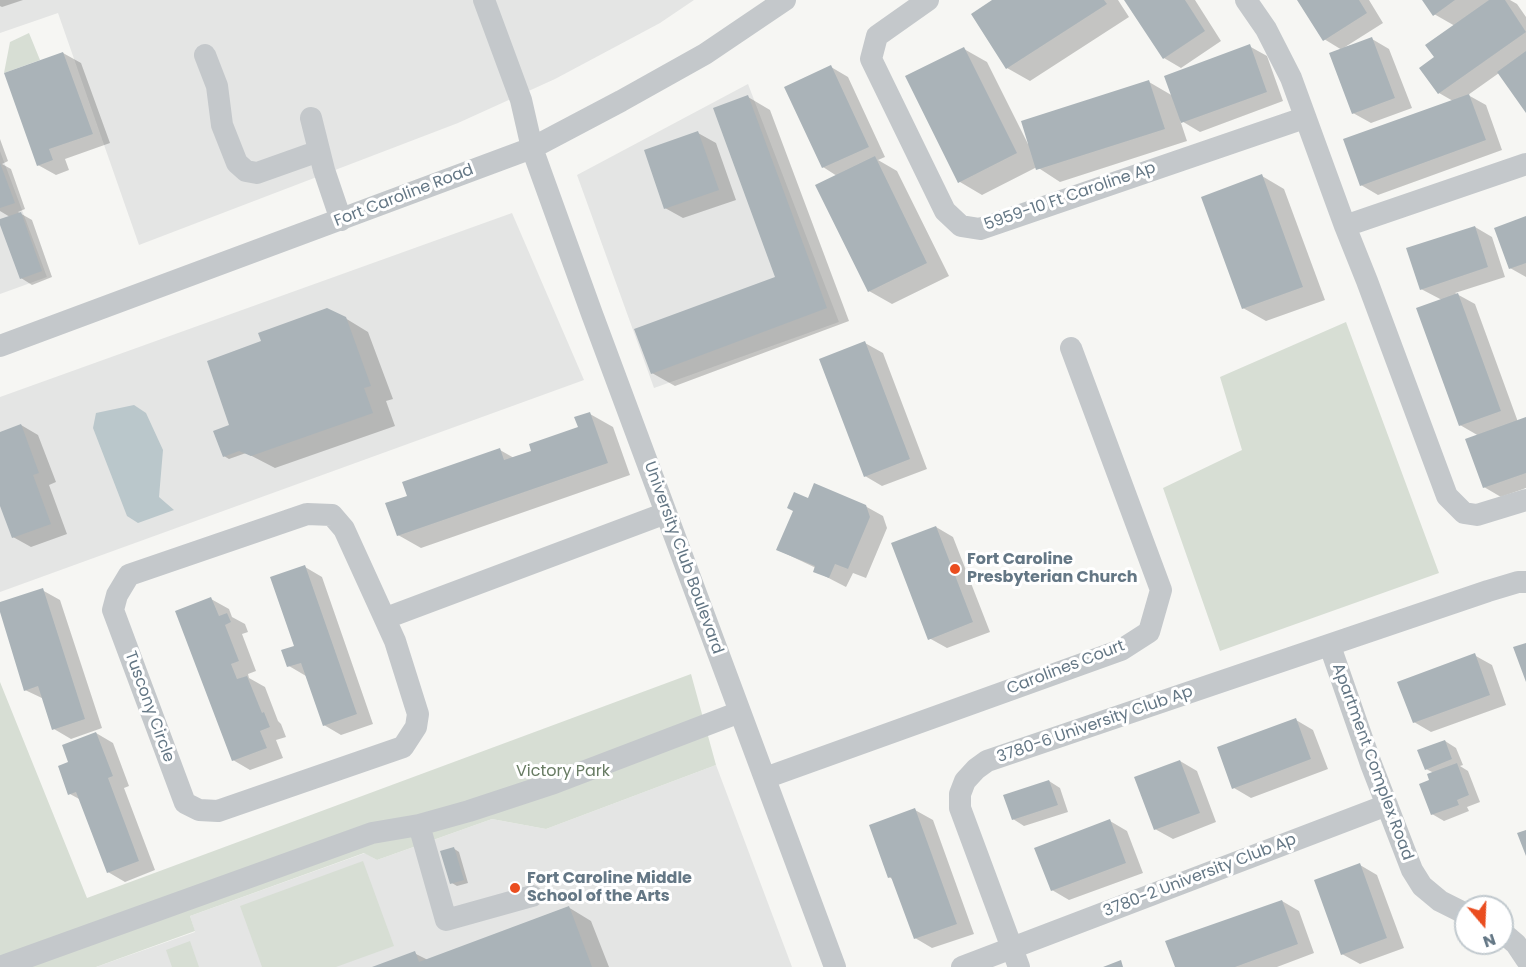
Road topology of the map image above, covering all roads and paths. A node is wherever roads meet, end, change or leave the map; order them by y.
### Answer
1 (484, 0) edge
2 (785, 0) edge
3 (928, 0) edge
4 (1246, 0) edge
5 (205, 55) dead end
6 (311, 118) dead end
7 (1304, 118) junction
8 (532, 148) junction
9 (319, 151) junction
10 (1526, 164) edge
11 (340, 220) junction
12 (1345, 226) junction
13 (0, 346) edge
14 (1071, 348) dead end
15 (1526, 500) edge
16 (666, 513) junction
17 (1526, 582) edge
18 (386, 618) junction
19 (1330, 646) junction
20 (740, 712) junction
21 (765, 778) junction
22 (1387, 805) junction
23 (419, 825) junction
24 (532, 896) dead end
25 (1454, 908) edge
26 (1514, 942) edge
27 (1016, 957) edge
28 (1526, 959) edge
29 (0, 967) edge
30 (835, 967) edge
31 (962, 967) edge

1 - 8 street, University Club Boulevard
2 - 8 street, Fort Caroline Road
3 - 7 street, 5959-10 Ft Caroline Ap
4 - 7 street
5 - 9 street
6 - 9 street
7 - 12 street
8 - 11 street, Fort Caroline Road
8 - 16 street, University Club Boulevard
9 - 11 street
10 - 12 street
11 - 13 street, Fort Caroline Road
12 - 15 street
14 - 21 street, Carolines Court
16 - 18 street
16 - 20 street, University Club Boulevard
17 - 19 street, Apartment Complex Road
18 - 18 street, Tuscony Circle
19 - 22 street, Apartment Complex Road
19 - 27 street, 3780-6 University Club Ap
20 - 21 street, University Club Boulevard
20 - 23 street
21 - 30 street, University Club Boulevard
22 - 25 street, Apartment Complex Road
22 - 27 street, 3780-2 University Club Ap
23 - 24 street
23 - 29 street
26 - 28 street
27 - 31 street, 3780-2 University Club Ap

